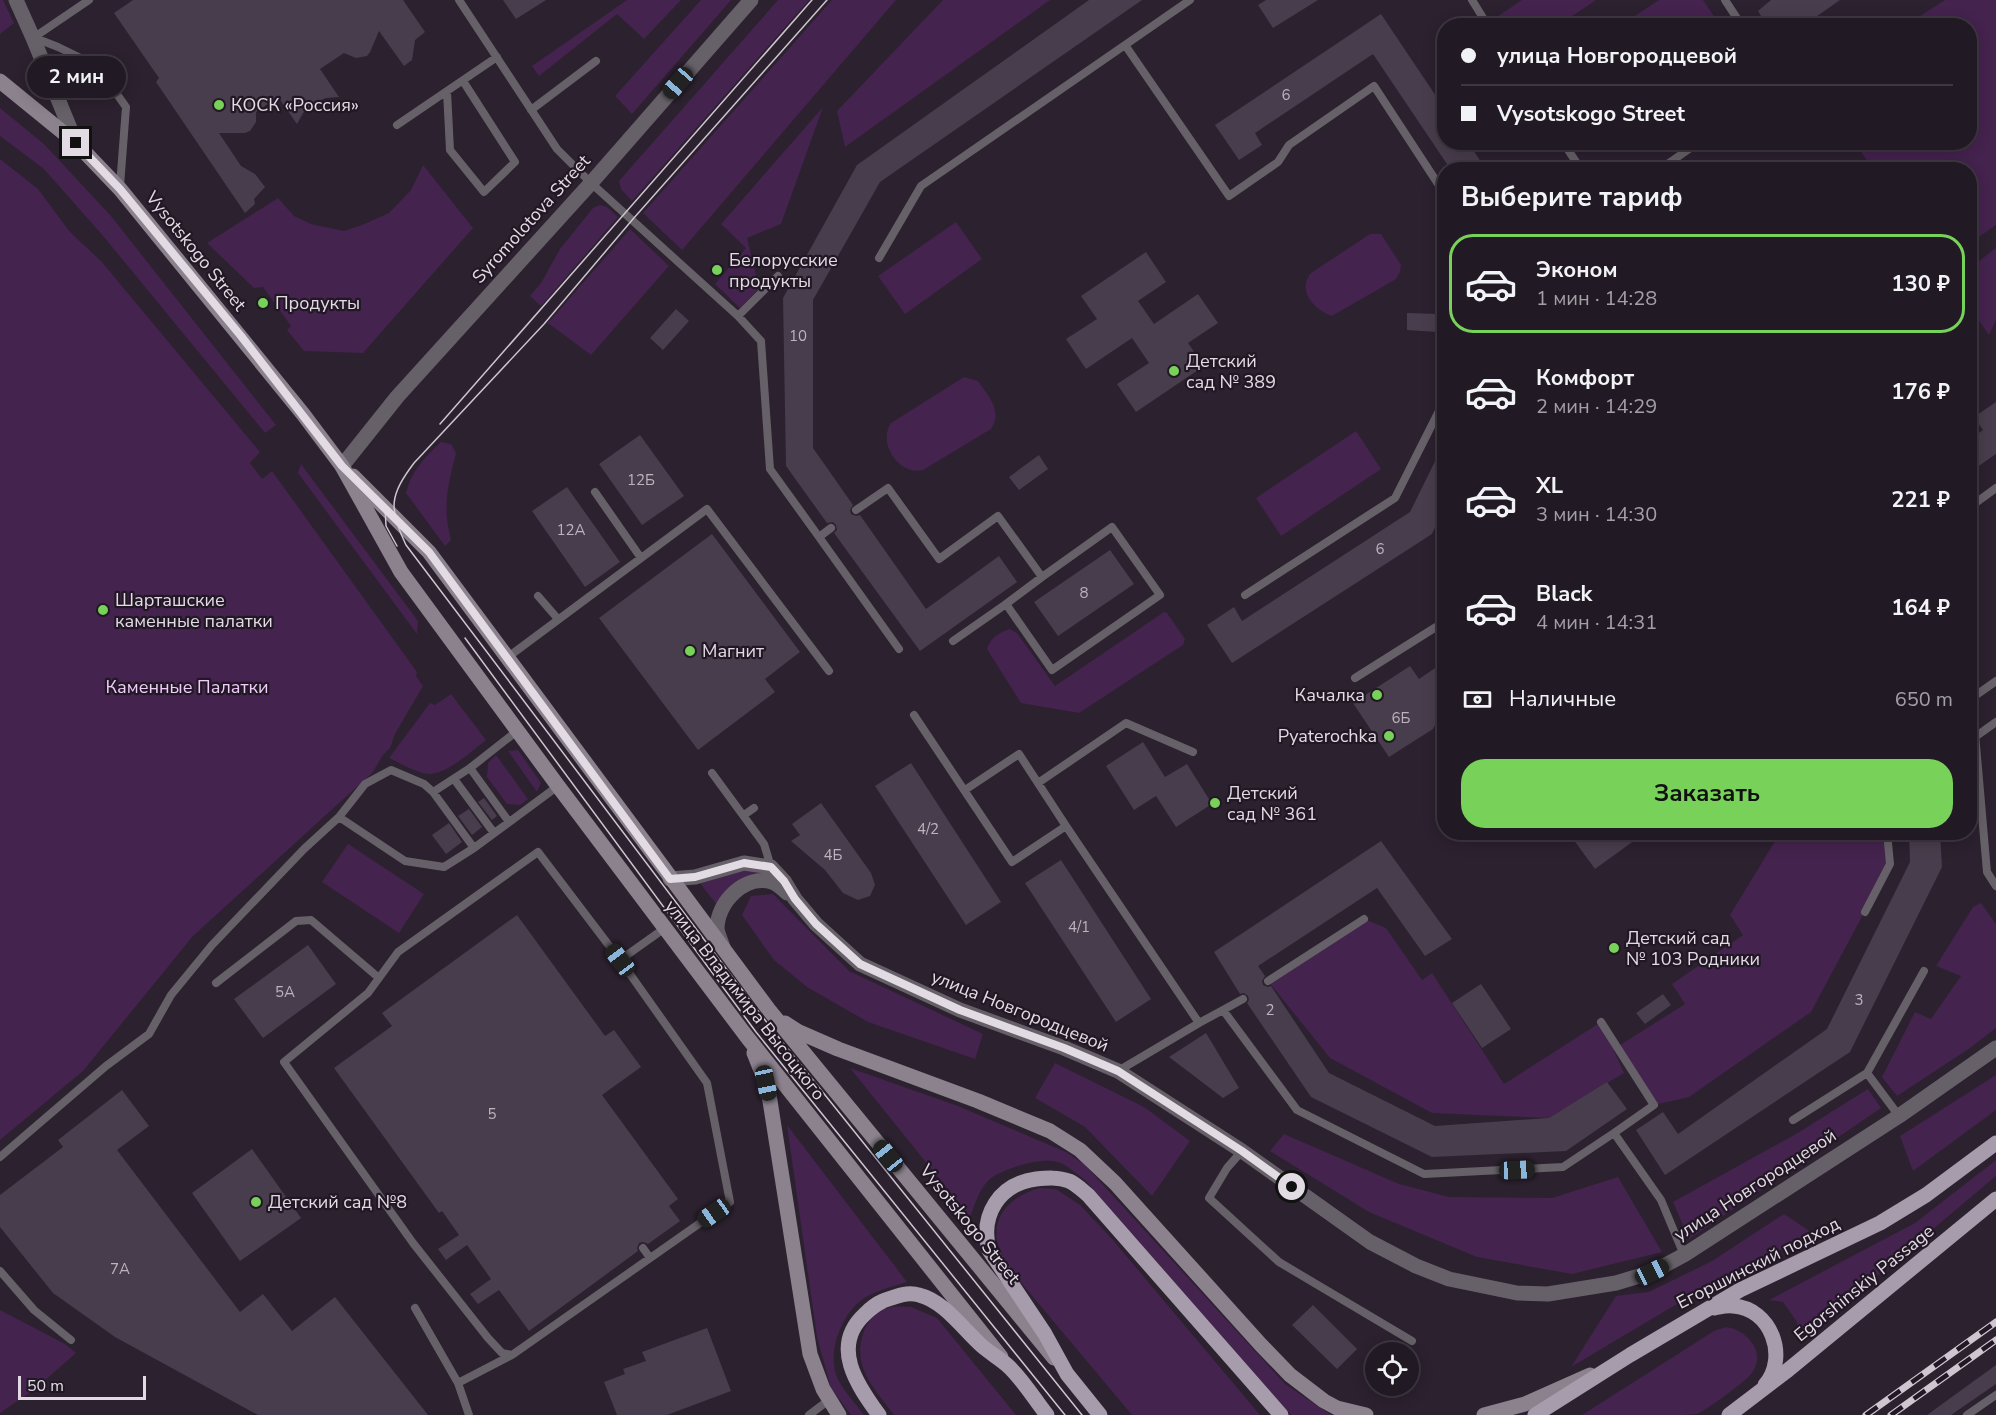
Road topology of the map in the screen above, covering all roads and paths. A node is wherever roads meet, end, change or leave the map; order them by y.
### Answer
1 (16, 0) edge
2 (89, 0) edge
3 (459, 0) edge
4 (751, 0) edge
5 (1190, 0) edge
6 (1472, 0) edge
7 (1725, 0) edge
8 (1483, 18) edge
9 (1737, 18) edge
10 (33, 38) junction
11 (1125, 45) junction
12 (496, 57) junction
13 (596, 61) dead end
14 (0, 81) edge
15 (463, 81) junction
16 (447, 92) junction
17 (531, 110) junction
18 (397, 126) dead end
19 (76, 143) junction
20 (1688, 150) edge
21 (1670, 162) edge
22 (1437, 182) edge
23 (591, 183) junction
24 (120, 189) junction
25 (879, 258) dead end
26 (777, 276) dead end
27 (738, 316) junction
28 (1437, 415) edge
29 (342, 466) junction
30 (1996, 489) edge
31 (595, 492) dead end
32 (1977, 502) edge
33 (856, 510) dead end
34 (831, 528) dead end
35 (819, 537) junction
36 (641, 558) junction
37 (1042, 577) junction
38 (1245, 595) dead end
39 (538, 596) dead end
40 (1006, 604) junction
41 (558, 619) junction
42 (1437, 627) edge
43 (953, 642) dead end
44 (899, 649) dead end
45 (508, 657) junction
46 (829, 670) dead end
47 (1355, 678) dead end
48 (1996, 681) edge
49 (1977, 694) edge
50 (914, 715) dead end
51 (1996, 722) edge
52 (518, 731) junction
53 (1977, 736) edge
54 (1977, 746) edge
55 (1193, 752) dead end
56 (470, 768) junction
57 (712, 773) dead end
58 (454, 778) junction
59 (1038, 783) junction
60 (558, 786) junction
61 (965, 790) junction
62 (433, 792) junction
63 (753, 808) dead end
64 (744, 815) junction
65 (339, 817) junction
66 (509, 822) junction
67 (1066, 826) junction
68 (494, 833) junction
69 (1888, 840) edge
70 (474, 848) junction
71 (771, 867) junction
72 (670, 879) junction
73 (1996, 886) edge
74 (795, 899) junction
75 (1865, 912) dead end
76 (1364, 919) dead end
77 (665, 928) junction
78 (725, 952) junction
79 (620, 960) junction
80 (1924, 971) dead end
81 (379, 978) junction
82 (1268, 981) dead end
83 (216, 983) dead end
84 (1243, 999) dead end
85 (769, 1010) junction
86 (1223, 1010) junction
87 (1601, 1022) dead end
88 (1199, 1023) junction
89 (747, 1037) junction
90 (1996, 1048) edge
91 (1118, 1071) junction
92 (1867, 1073) junction
93 (1899, 1116) junction
94 (1793, 1120) dead end
95 (1614, 1132) junction
96 (1996, 1143) edge
97 (1242, 1151) junction
98 (0, 1157) edge
99 (1996, 1199) edge
100 (643, 1248) dead end
101 (1684, 1255) junction
102 (650, 1258) junction
103 (0, 1271) edge
104 (415, 1308) dead end
105 (1699, 1314) junction
106 (71, 1341) dead end
107 (1412, 1341) dead end
108 (512, 1355) junction
109 (1630, 1355) junction
110 (1007, 1365) junction
111 (1069, 1377) junction
112 (458, 1383) junction
113 (1996, 1395) edge
114 (1755, 1396) junction
115 (829, 1400) junction
116 (1043, 1410) edge
117 (469, 1415) edge
118 (809, 1415) edge
119 (839, 1415) edge
120 (879, 1415) edge
121 (1100, 1415) edge
122 (1281, 1415) edge
123 (1366, 1415) edge
124 (1484, 1415) edge
125 (1536, 1415) edge
126 (1729, 1415) edge
127 (1967, 1415) edge

1 - 10 street
2 - 10 lane
3 - 12 lane
4 - 23 street, Syromolotova Street
5 - 11 lane
6 - 8 lane
7 - 9 lane
10 - 19 street
10 - 24 lane
11 - 22 lane
11 - 25 lane
12 - 15 lane
12 - 17 lane
13 - 17 lane
14 - 19 main road, Vysotskogo Street
15 - 16 lane
15 - 16 lane
16 - 18 lane
17 - 23 lane
19 - 24 main road, Vysotskogo Street
20 - 21 lane
23 - 27 lane
23 - 29 street, Syromolotova Street
24 - 29 main road, Vysotskogo Street
26 - 27 lane
27 - 35 lane
28 - 38 lane
29 - 45 main road, улица Владимира Высоцкого
29 - 52 main road, улица Владимира Высоцкого
30 - 32 lane
31 - 36 lane
33 - 37 lane
34 - 35 lane
35 - 44 lane
36 - 41 lane
36 - 46 lane
37 - 40 lane
37 - 40 lane
39 - 41 lane
40 - 43 lane
41 - 45 lane
42 - 47 lane
45 - 72 main road, улица Владимира Высоцкого
48 - 49 lane
50 - 61 lane
51 - 53 lane
52 - 56 lane
52 - 60 main road, улица Владимира Высоцкого
54 - 73 lane
55 - 59 lane
56 - 58 lane
56 - 66 lane
57 - 64 lane
58 - 62 lane
58 - 68 lane
59 - 61 lane
59 - 67 lane
60 - 66 lane
60 - 77 main road, улица Владимира Высоцкого
61 - 67 lane
62 - 65 lane
62 - 70 lane
63 - 64 lane
64 - 71 lane
65 - 70 lane
65 - 98 lane
66 - 68 lane
67 - 88 lane
68 - 70 lane
69 - 75 lane
71 - 72 street
71 - 74 street, улица Новгородцевой
72 - 78 main road, улица Владимира Высоцкого
74 - 78 street, улица Новгородцевой
74 - 91 street, улица Новгородцевой
76 - 82 lane
77 - 79 lane
77 - 89 main road, улица Владимира Высоцкого
78 - 85 main road, улица Владимира Высоцкого
79 - 81 lane
79 - 102 lane
80 - 92 lane
81 - 83 lane
81 - 108 lane
84 - 86 lane
85 - 111 main road, Vysotskogo Street
85 - 123 main road
86 - 88 lane
86 - 95 lane
87 - 95 lane
88 - 91 lane
89 - 110 main road, улица Владимира Высоцкого
89 - 115 main road
90 - 93 street, улица Новгородцевой
91 - 97 street, улица Новгородцевой
92 - 93 lane
92 - 94 lane
93 - 101 street, улица Новгородцевой
95 - 101 lane
96 - 105 main road, Егоршинский подход
97 - 101 street, улица Новгородцевой
97 - 107 lane
99 - 114 main road, Egorshinskiy Passage
100 - 102 lane
102 - 108 lane
103 - 106 lane
104 - 112 lane
105 - 109 main road, Егоршинский подход
105 - 114 main road
108 - 112 lane
109 - 124 main road
109 - 125 main road, Егоршинский подход
110 - 116 main road, улица Владимира Высоцкого
110 - 120 main road
111 - 121 main road
111 - 122 main road
112 - 117 lane
113 - 127 lane
114 - 126 main road
115 - 118 lane
115 - 119 main road

